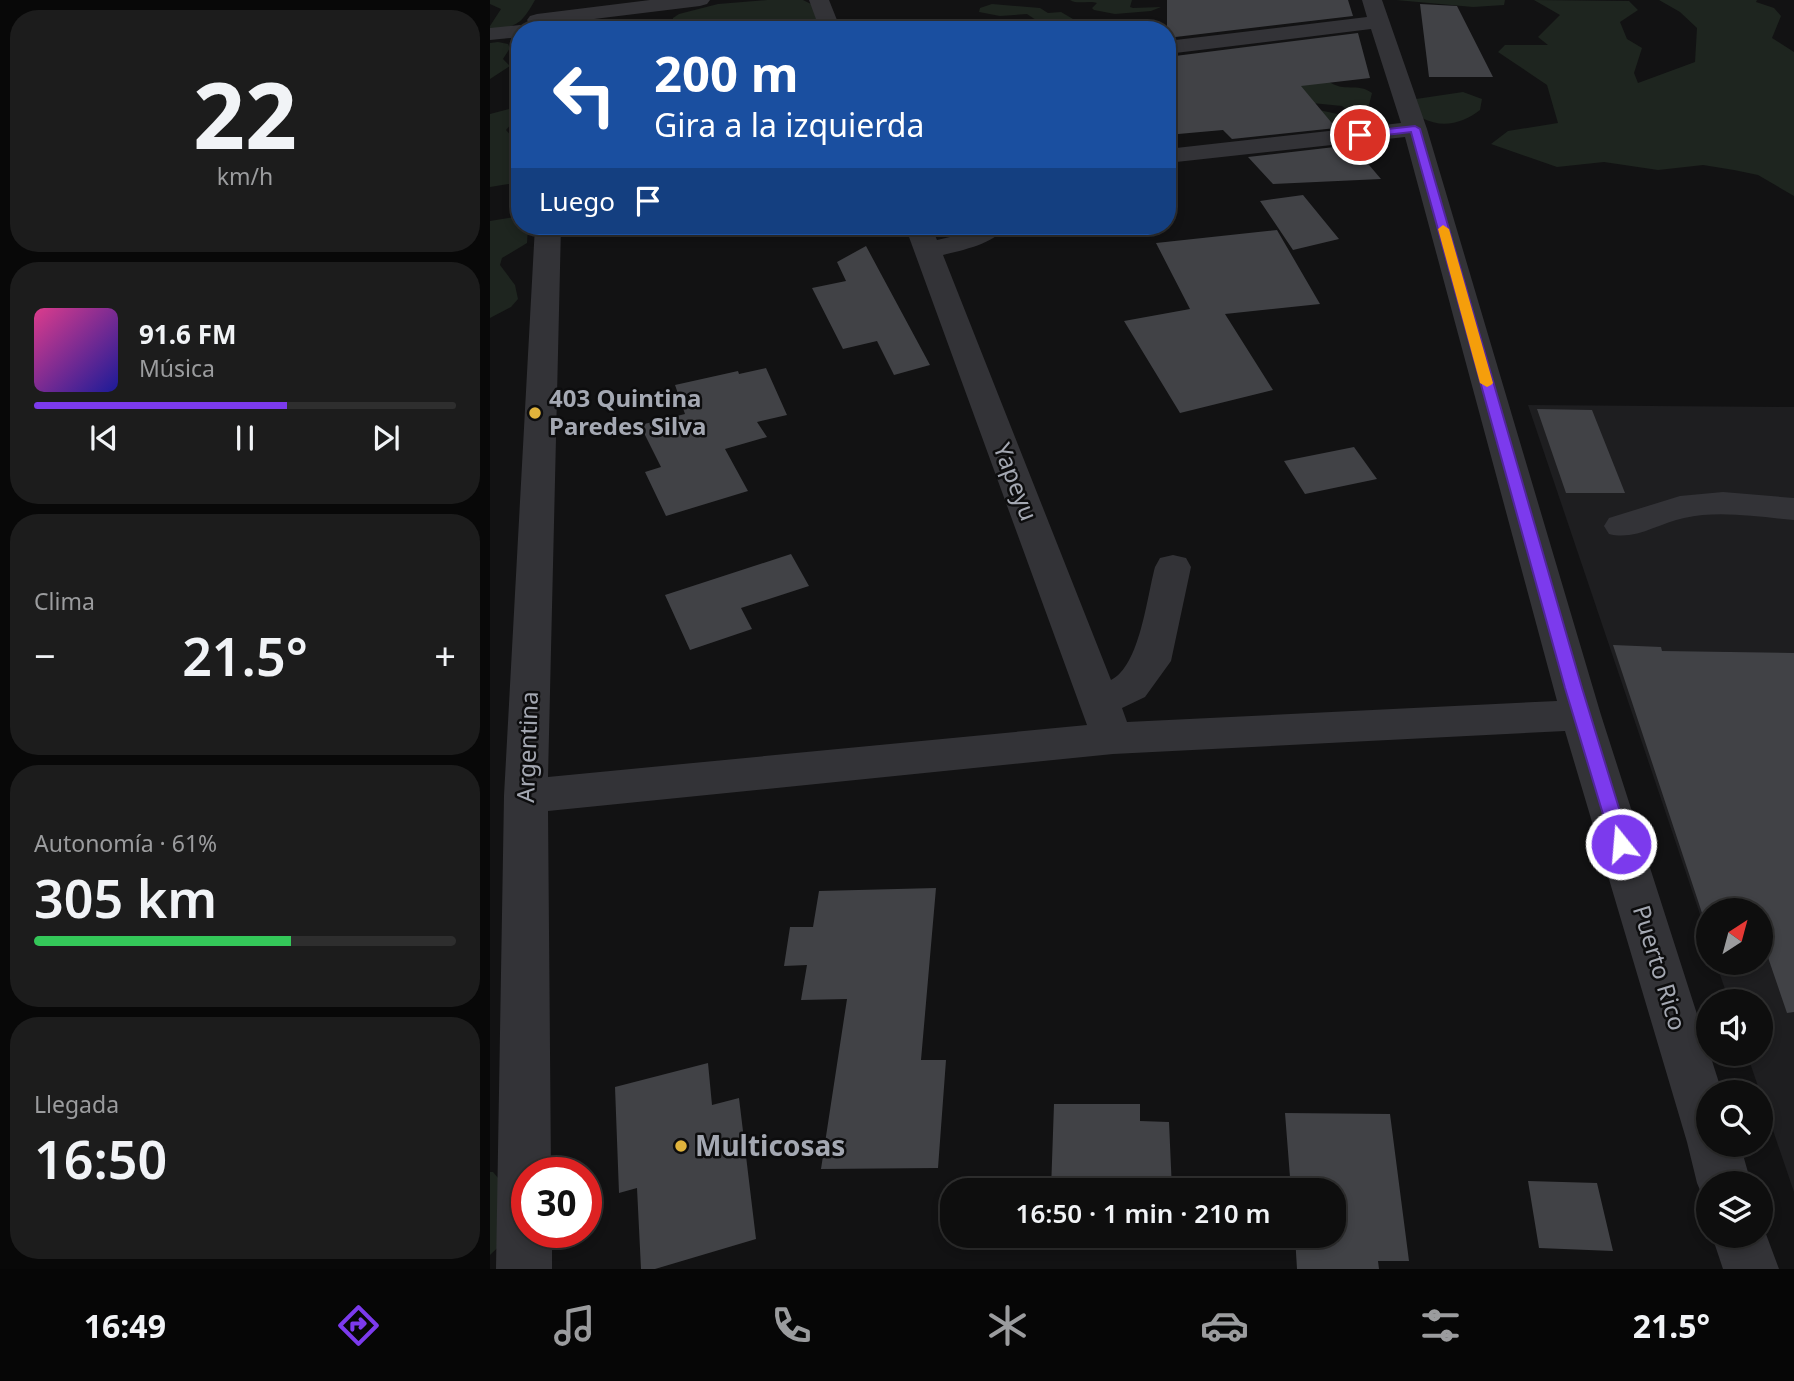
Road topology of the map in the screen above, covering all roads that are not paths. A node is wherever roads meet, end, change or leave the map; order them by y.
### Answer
1 (700, 0) edge
2 (818, 0) edge
3 (1376, 11) edge
4 (548, 21) edge
5 (827, 21) edge
6 (511, 29) edge
7 (490, 34) edge
8 (1176, 46) edge
9 (1415, 129) junction
10 (1176, 155) edge
11 (548, 235) edge
12 (975, 235) edge
13 (922, 238) edge
14 (1794, 509) edge
15 (1622, 526) dead end
16 (1172, 567) dead end
17 (1581, 715) junction
18 (1106, 720) junction
19 (526, 796) junction
20 (1696, 1090) edge
21 (1744, 1248) edge
22 (524, 1269) edge
23 (1751, 1269) edge

1 - 4 street
2 - 5 street
3 - 8 street
3 - 9 street, Puerto Rico
6 - 7 street
9 - 10 street
9 - 17 street, Puerto Rico
11 - 19 street, Argentina
12 - 13 street
13 - 18 street, Yapeyu
14 - 15 street
16 - 18 street
17 - 18 street
17 - 20 street, Puerto Rico
18 - 19 street
19 - 22 street, Argentina
21 - 23 street

